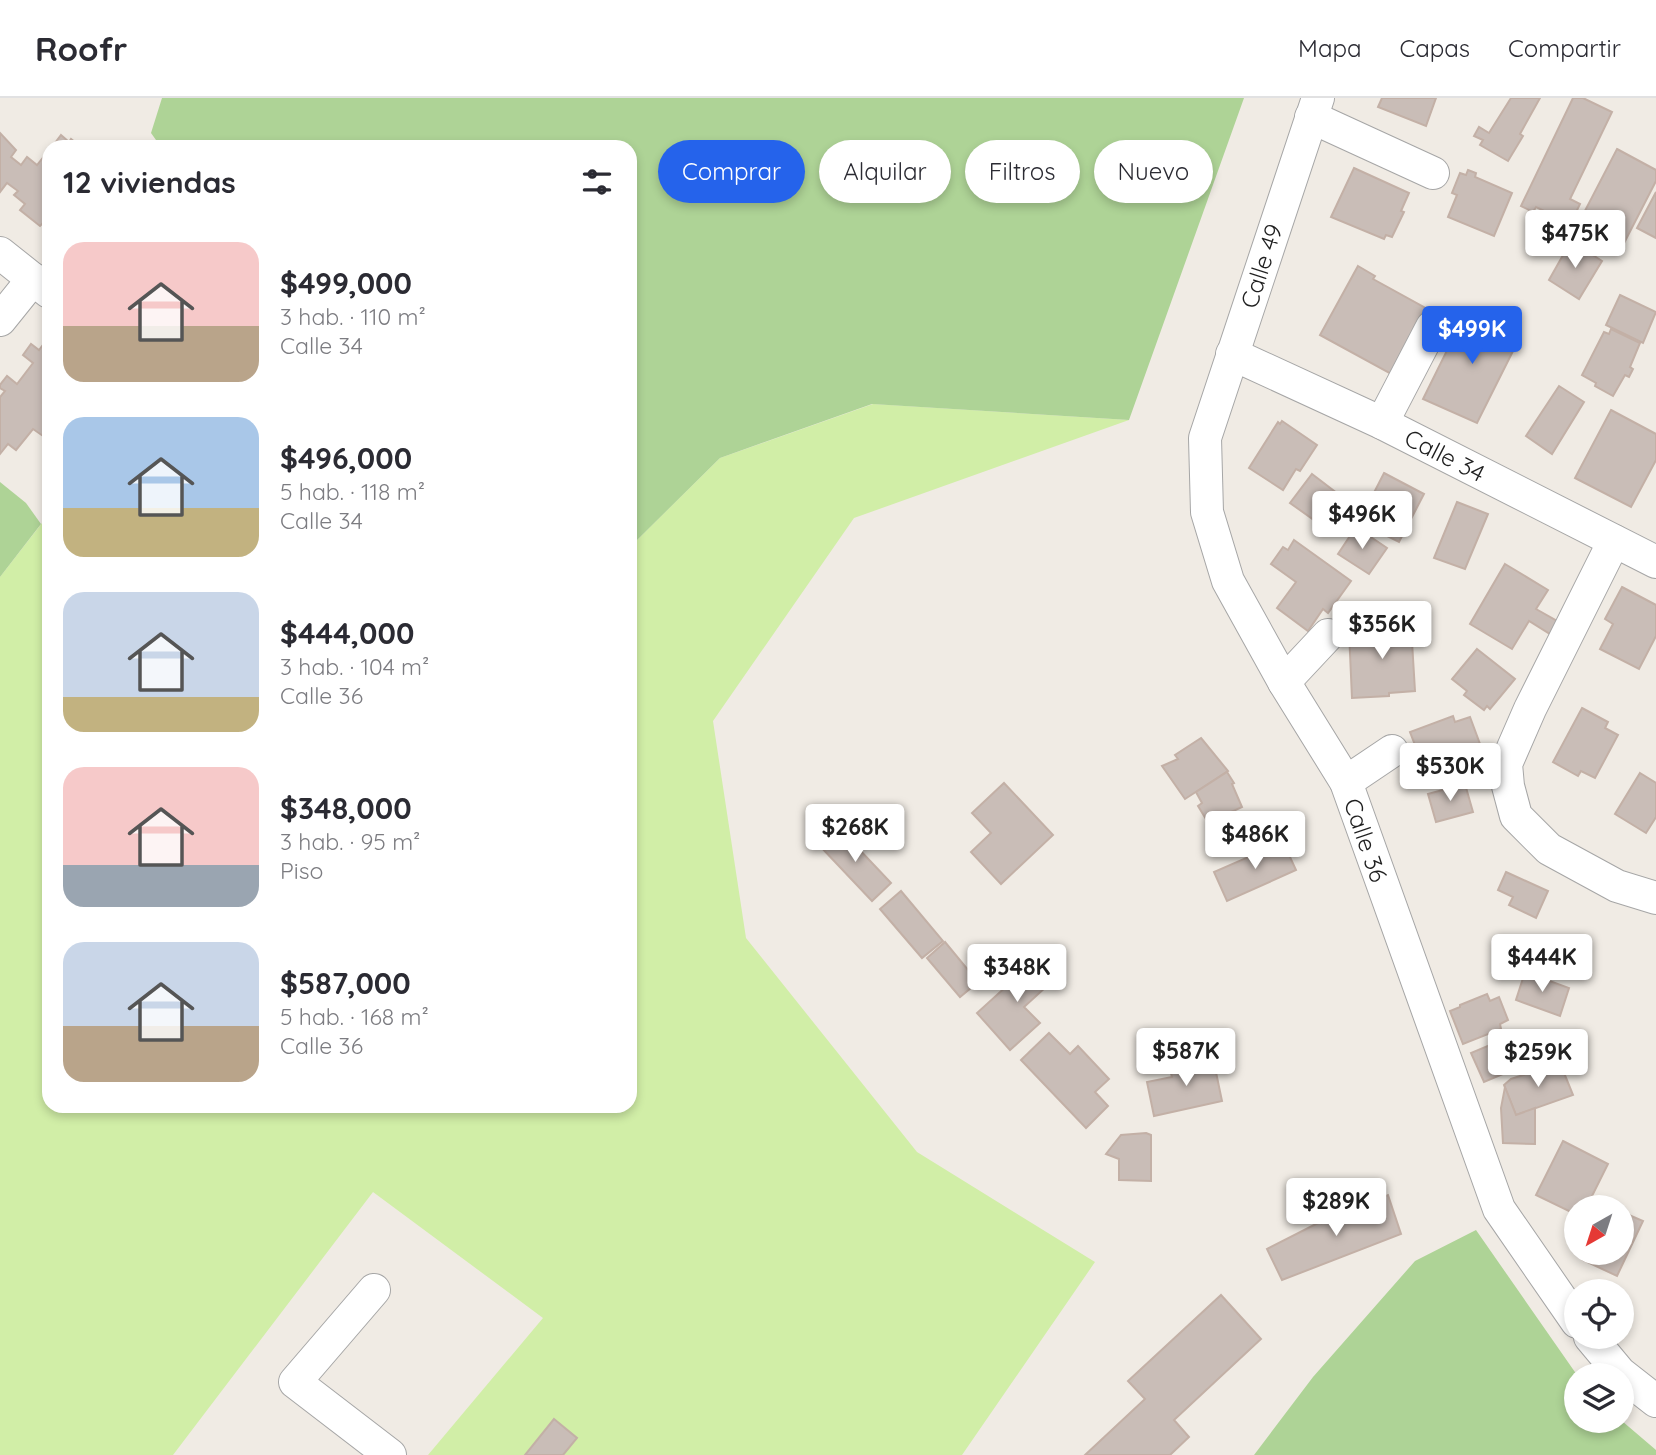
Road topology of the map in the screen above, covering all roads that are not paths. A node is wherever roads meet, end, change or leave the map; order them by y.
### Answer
1 (1314, 108) edge
2 (1433, 173) dead end
3 (0, 253) edge
4 (41, 286) edge
5 (0, 320) edge
6 (1432, 327) dead end
7 (1232, 354) junction
8 (1382, 423) junction
9 (1614, 541) junction
10 (1656, 562) edge
11 (1328, 635) dead end
12 (1284, 681) junction
13 (1392, 751) dead end
14 (1346, 782) junction
15 (1656, 898) edge
16 (374, 1290) dead end
17 (1564, 1303) edge
18 (1600, 1349) edge
19 (1656, 1401) edge
20 (390, 1455) edge

1 - 2 street
1 - 7 street, Calle 49
3 - 4 street
4 - 5 street
6 - 8 street
7 - 8 street, Calle 34
7 - 12 street, Calle 36
8 - 9 street, Calle 34
9 - 10 street, Calle 34
9 - 15 street
11 - 12 street
12 - 14 street, Calle 36
13 - 14 street
14 - 17 street, Calle 36
16 - 20 street
18 - 19 street

